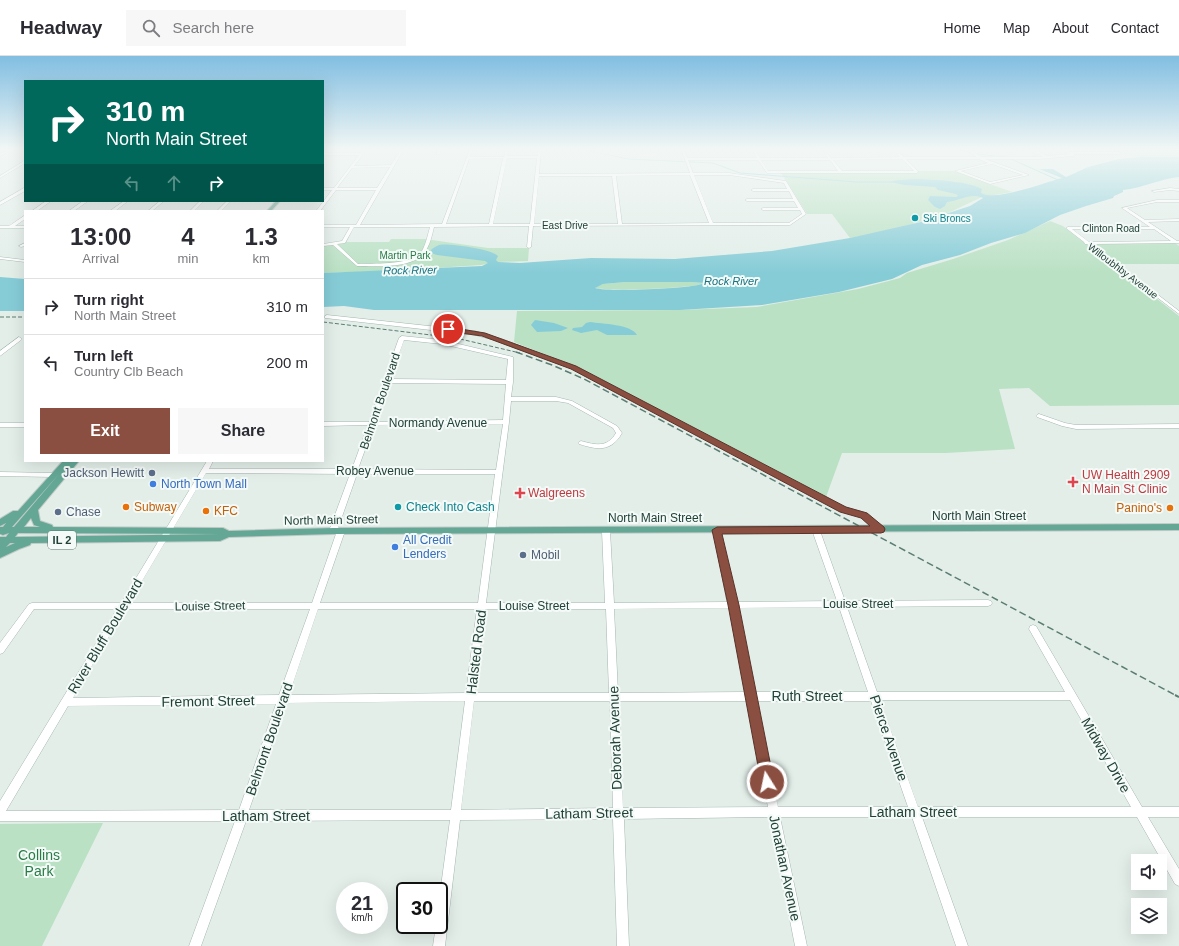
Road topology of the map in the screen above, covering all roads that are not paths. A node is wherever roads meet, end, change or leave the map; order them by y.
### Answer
1 (790, 190) edge
2 (22, 191) edge
3 (333, 191) edge
4 (378, 191) edge
5 (456, 191) edge
6 (499, 191) edge
7 (535, 191) edge
8 (616, 191) edge
9 (698, 191) edge
10 (1171, 191) edge
11 (1154, 192) dead end
12 (746, 200) dead end
13 (796, 200) junction
14 (1179, 201) edge
15 (48, 202) edge
16 (85, 202) edge
17 (125, 202) edge
18 (161, 202) edge
19 (201, 202) edge
20 (228, 202) edge
21 (277, 202) edge
22 (0, 204) edge
23 (763, 209) dead end
24 (801, 209) junction
25 (36, 210) edge
26 (73, 210) edge
27 (113, 210) edge
28 (151, 210) edge
29 (193, 210) edge
30 (220, 210) edge
31 (270, 210) edge
32 (319, 210) edge
33 (24, 218) edge
34 (1179, 220) edge
35 (1144, 221) junction
36 (711, 224) junction
37 (444, 225) junction
38 (491, 225) junction
39 (530, 225) junction
40 (620, 225) junction
41 (324, 226) edge
42 (355, 226) junction
43 (433, 226) junction
44 (0, 227) edge
45 (10, 227) junction
46 (24, 227) edge
47 (1068, 228) joint
48 (1155, 228) junction
49 (1086, 242) junction
50 (1178, 243) edge
51 (334, 244) junction
52 (324, 245) edge
53 (529, 247) dead end
54 (0, 258) edge
55 (24, 260) edge
56 (1179, 313) edge
57 (327, 317) dead end
58 (402, 338) joint
59 (19, 339) dead end
60 (0, 354) edge
61 (387, 381) junction
62 (510, 382) junction
63 (508, 399) junction
64 (1039, 416) dead end
65 (506, 422) junction
66 (324, 424) edge
67 (372, 424) junction
68 (0, 425) edge
69 (24, 425) edge
70 (1179, 426) edge
71 (581, 443) dead end
72 (66, 462) edge
73 (74, 462) edge
74 (209, 462) edge
75 (204, 471) junction
76 (355, 471) junction
77 (499, 472) junction
78 (0, 474) edge
79 (54, 475) junction
80 (31, 507) junction
81 (1179, 527) edge
82 (1, 529) edge
83 (881, 529) junction
84 (16, 530) junction
85 (491, 530) junction
86 (717, 530) junction
87 (816, 530) junction
88 (51, 531) junction
89 (337, 531) junction
90 (606, 531) junction
91 (166, 534) junction
92 (4, 540) edge
93 (43, 540) junction
94 (0, 549) edge
95 (0, 554) edge
96 (988, 603) dead end
97 (841, 604) junction
98 (315, 605) junction
99 (733, 605) junction
100 (482, 606) junction
101 (609, 606) junction
102 (122, 607) junction
103 (1033, 629) dead end
104 (0, 650) edge
105 (614, 696) junction
106 (751, 696) junction
107 (875, 696) junction
108 (1072, 696) junction
109 (471, 697) junction
110 (282, 700) junction
111 (65, 702) junction
112 (0, 811) edge
113 (773, 812) junction
114 (914, 812) junction
115 (1139, 812) junction
116 (1179, 812) edge
117 (618, 813) junction
118 (454, 815) junction
119 (0, 816) edge
120 (242, 816) junction
121 (1179, 880) edge
122 (195, 946) edge
123 (438, 946) edge
124 (623, 946) edge
125 (801, 946) edge
126 (962, 946) edge

1 - 13 street
2 - 22 street
3 - 32 street
4 - 42 street
5 - 37 street
6 - 38 street
7 - 39 street
8 - 40 street
9 - 36 street
10 - 11 street
12 - 13 street
13 - 24 street
14 - 35 street
15 - 25 street
16 - 26 street
17 - 27 street
18 - 28 street
19 - 29 street
20 - 30 street
21 - 31 main road
23 - 24 street
24 - 36 street, East Drive
33 - 45 street
34 - 35 street
35 - 48 street
36 - 40 street, East Drive
37 - 38 street, East Drive
37 - 43 street, East Drive
38 - 39 street, East Drive
39 - 40 street, East Drive
39 - 53 street
41 - 42 street, East Drive
42 - 43 street, East Drive
42 - 51 street
43 - 51 street
44 - 45 street
45 - 46 street
47 - 48 street, Clinton Road
47 - 49 street, Willoubhby Avenue
48 - 50 street
49 - 50 street
49 - 56 street, Willoubhby Avenue
51 - 52 street
54 - 55 street
57 - 83 street
58 - 61 street, Belmont Boulevard
58 - 62 street, Halsted Road
59 - 60 street
61 - 62 street
61 - 67 street, Belmont Boulevard
62 - 63 street, Halsted Road
63 - 65 street, Halsted Road
63 - 71 street
64 - 70 street
65 - 67 street, Normandy Avenue
65 - 77 street, Halsted Road
66 - 67 street, Normandy Avenue
67 - 76 street, Belmont Boulevard
68 - 69 street
72 - 79 main road
73 - 80 main road
74 - 75 street, River Bluff Boulevard
75 - 76 street, Robey Avenue
75 - 91 street, River Bluff Boulevard
76 - 77 street, Robey Avenue
76 - 89 street, Belmont Boulevard
77 - 85 street, Halsted Road
78 - 79 street
79 - 80 main road
80 - 82 main road
80 - 84 main road
80 - 88 main road
81 - 83 main road, North Main Street / IL 2
82 - 84 main road, North Main Street / IL 2
83 - 87 main road, North Main Street / IL 2
84 - 88 main road, North Main Street / IL 2
84 - 92 main road
85 - 89 main road, North Main Street / IL 2
85 - 90 main road, North Main Street / IL 2
85 - 100 street, Halsted Road
86 - 87 main road, North Main Street / IL 2
86 - 90 main road, North Main Street / IL 2
86 - 99 street, Jonathan Avenue
87 - 97 street, Pierce Avenue
88 - 91 main road, North Main Street / IL 2
89 - 91 main road, North Main Street / IL 2
89 - 98 street, Belmont Boulevard
90 - 101 street, Deborah Avenue
91 - 93 main road, North Main Street / IL 2
91 - 102 street, River Bluff Boulevard
92 - 93 main road, North Main Street / IL 2
92 - 94 main road
93 - 95 main road
96 - 97 street, Louise Street
97 - 99 street, Louise Street
97 - 107 street, Pierce Avenue
98 - 100 street, Louise Street
98 - 102 street, Louise Street
98 - 110 street, Belmont Boulevard
99 - 101 street, Louise Street
99 - 106 street, Jonathan Avenue
100 - 101 street, Louise Street
100 - 109 street, Halsted Road
101 - 105 street, Deborah Avenue
102 - 104 street, Louise Street
102 - 111 street, River Bluff Boulevard
103 - 108 street, Midway Drive
105 - 106 street, Ruth Street
105 - 109 street, Ruth Street
105 - 117 street, Deborah Avenue
106 - 107 street, Ruth Street
106 - 113 street, Jonathan Avenue
107 - 108 street, Ruth Street
107 - 114 street, Pierce Avenue
108 - 115 street, Midway Drive
109 - 110 street, Fremont Street
109 - 118 street, Halsted Road
110 - 111 street, Fremont Street
110 - 120 street, Belmont Boulevard
111 - 112 street, River Bluff Boulevard
113 - 114 street, Latham Street
113 - 117 street, Latham Street
113 - 125 street, Jonathan Avenue
114 - 115 street, Latham Street
114 - 126 street, Pierce Avenue
115 - 116 street, Latham Street
115 - 121 street, Midway Drive
117 - 118 street, Latham Street
117 - 124 street, Deborah Avenue
118 - 120 street, Latham Street
118 - 123 street, Halsted Road
119 - 120 street, Latham Street
120 - 122 street, Belmont Boulevard

